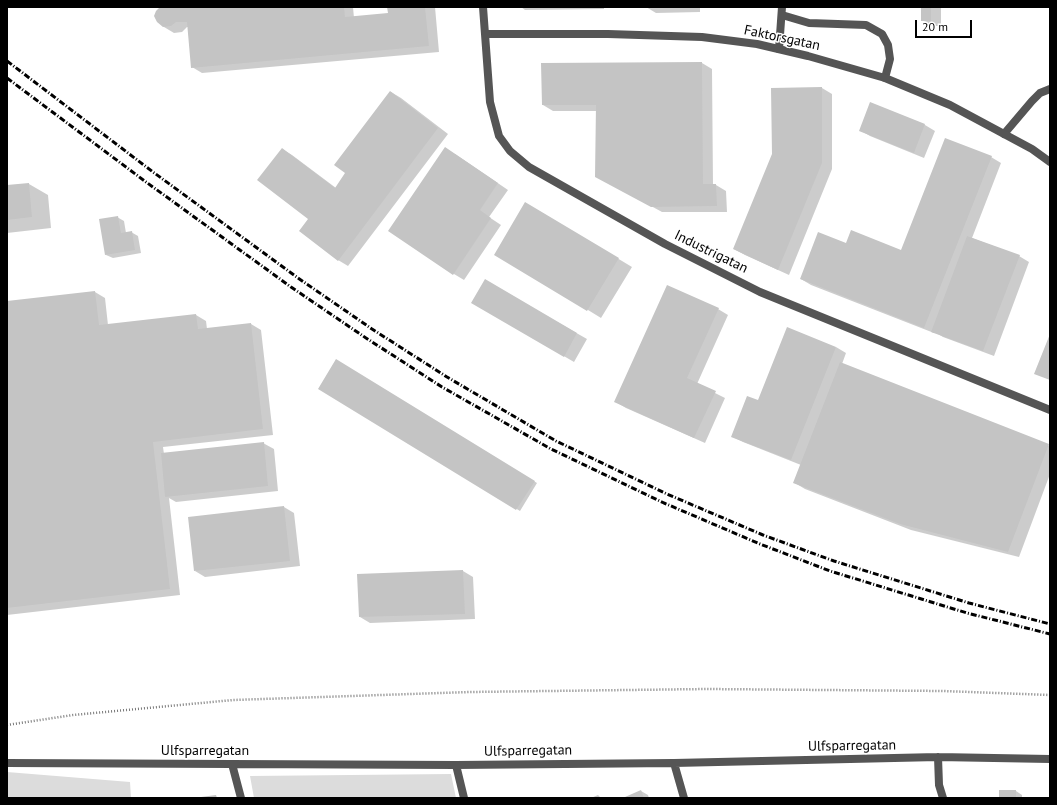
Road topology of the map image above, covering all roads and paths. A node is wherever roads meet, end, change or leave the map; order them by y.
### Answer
1 (483, 7) edge
2 (782, 11) edge
3 (486, 34) junction
4 (779, 49) junction
5 (885, 78) junction
6 (1050, 89) edge
7 (1004, 134) junction
8 (1050, 162) edge
9 (1050, 410) edge
10 (1050, 695) edge
11 (7, 725) edge
12 (938, 757) junction
13 (1050, 759) edge
14 (674, 763) junction
15 (7, 764) edge
16 (232, 764) junction
17 (456, 765) junction
18 (241, 798) edge
19 (464, 798) edge
20 (684, 798) edge
21 (943, 798) edge

1 - 3 street, Industrigatan
2 - 4 street
2 - 5 street
3 - 4 street, Faktorsgatan
3 - 9 street, Industrigatan
4 - 5 street, Faktorsgatan
5 - 7 street, Faktorsgatan
6 - 7 street
7 - 8 street, Faktorsgatan
10 - 11 path
12 - 13 street, Ulfsparregatan
12 - 14 street, Ulfsparregatan
12 - 21 street
14 - 17 street, Ulfsparregatan
14 - 20 street
15 - 16 street, Ulfsparregatan
16 - 17 street, Ulfsparregatan
16 - 18 street
17 - 19 street

